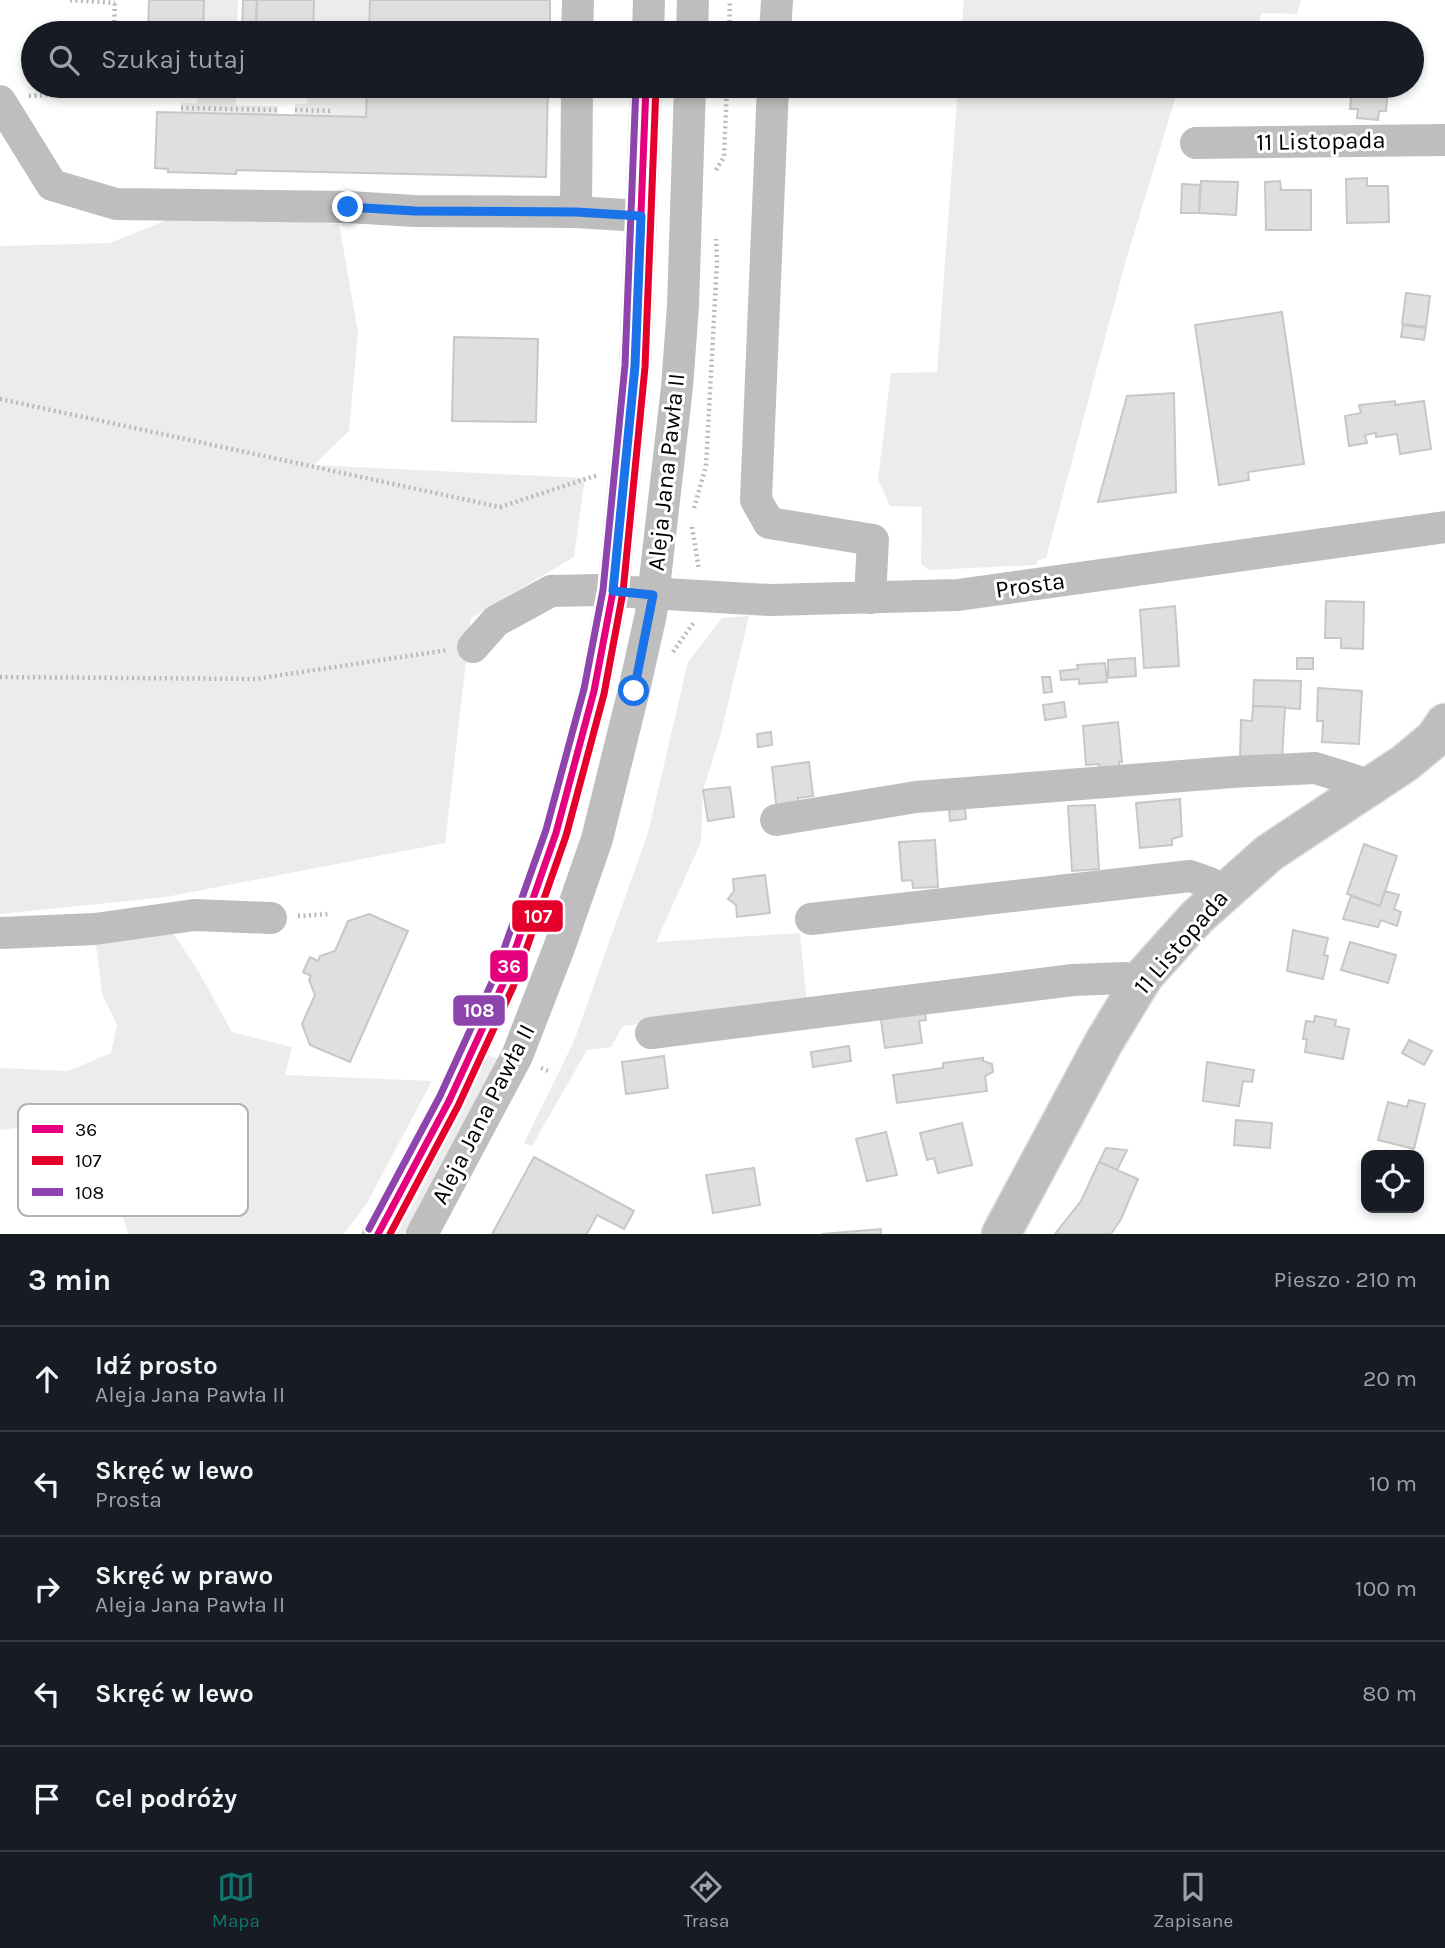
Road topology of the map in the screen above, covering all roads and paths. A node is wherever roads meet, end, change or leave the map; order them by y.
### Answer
1 (70, 0) edge
2 (578, 0) edge
3 (649, 0) edge
4 (693, 0) edge
5 (730, 0) edge
6 (777, 0) edge
7 (115, 2) edge
8 (114, 21) edge
9 (577, 21) edge
10 (648, 21) edge
11 (692, 21) edge
12 (729, 21) edge
13 (776, 21) edge
14 (577, 98) edge
15 (646, 98) edge
16 (690, 98) edge
17 (726, 98) edge
18 (773, 98) edge
19 (14, 99) edge
20 (181, 108) dead end
21 (278, 110) dead end
22 (295, 110) dead end
23 (331, 111) dead end
24 (1445, 140) edge
25 (1196, 143) dead end
26 (714, 174) dead end
27 (576, 212) junction
28 (641, 216) junction
29 (0, 399) edge
30 (599, 475) dead end
31 (698, 495) dead end
32 (694, 508) dead end
33 (691, 522) dead end
34 (1445, 527) edge
35 (699, 571) dead end
36 (613, 591) junction
37 (653, 595) junction
38 (870, 598) junction
39 (473, 647) joint
40 (0, 677) edge
41 (1445, 723) edge
42 (1445, 755) edge
43 (1405, 763) junction
44 (1369, 789) junction
45 (776, 820) dead end
46 (1222, 893) junction
47 (271, 918) dead end
48 (811, 919) dead end
49 (0, 933) edge
50 (1137, 988) junction
51 (651, 1033) dead end
52 (378, 1234) edge
53 (422, 1234) edge
54 (1001, 1234) edge

1 - 7 path
2 - 9 street
3 - 10 street
4 - 11 street
5 - 12 path
6 - 13 street
7 - 8 path
14 - 27 street
15 - 28 street, Aleja Jana Pawła II
16 - 37 street, Aleja Jana Pawła II
17 - 26 path
18 - 38 street
19 - 27 street
20 - 21 path
22 - 23 path
24 - 25 street, 11 Listopada
27 - 28 street
28 - 36 street, Aleja Jana Pawła II
29 - 30 path
31 - 32 path
33 - 35 path
34 - 38 street, Prosta
36 - 37 street, Prosta
36 - 39 street, Prosta
36 - 52 street, Aleja Jana Pawła II
37 - 38 street, Prosta
37 - 53 street, Aleja Jana Pawła II
39 - 40 path
41 - 43 main road, 11 Listopada
42 - 43 street
43 - 44 main road, 11 Listopada
44 - 45 street
44 - 46 main road, 11 Listopada
46 - 48 street
46 - 50 main road, 11 Listopada
47 - 49 street
50 - 51 street
50 - 54 main road, 11 Listopada

